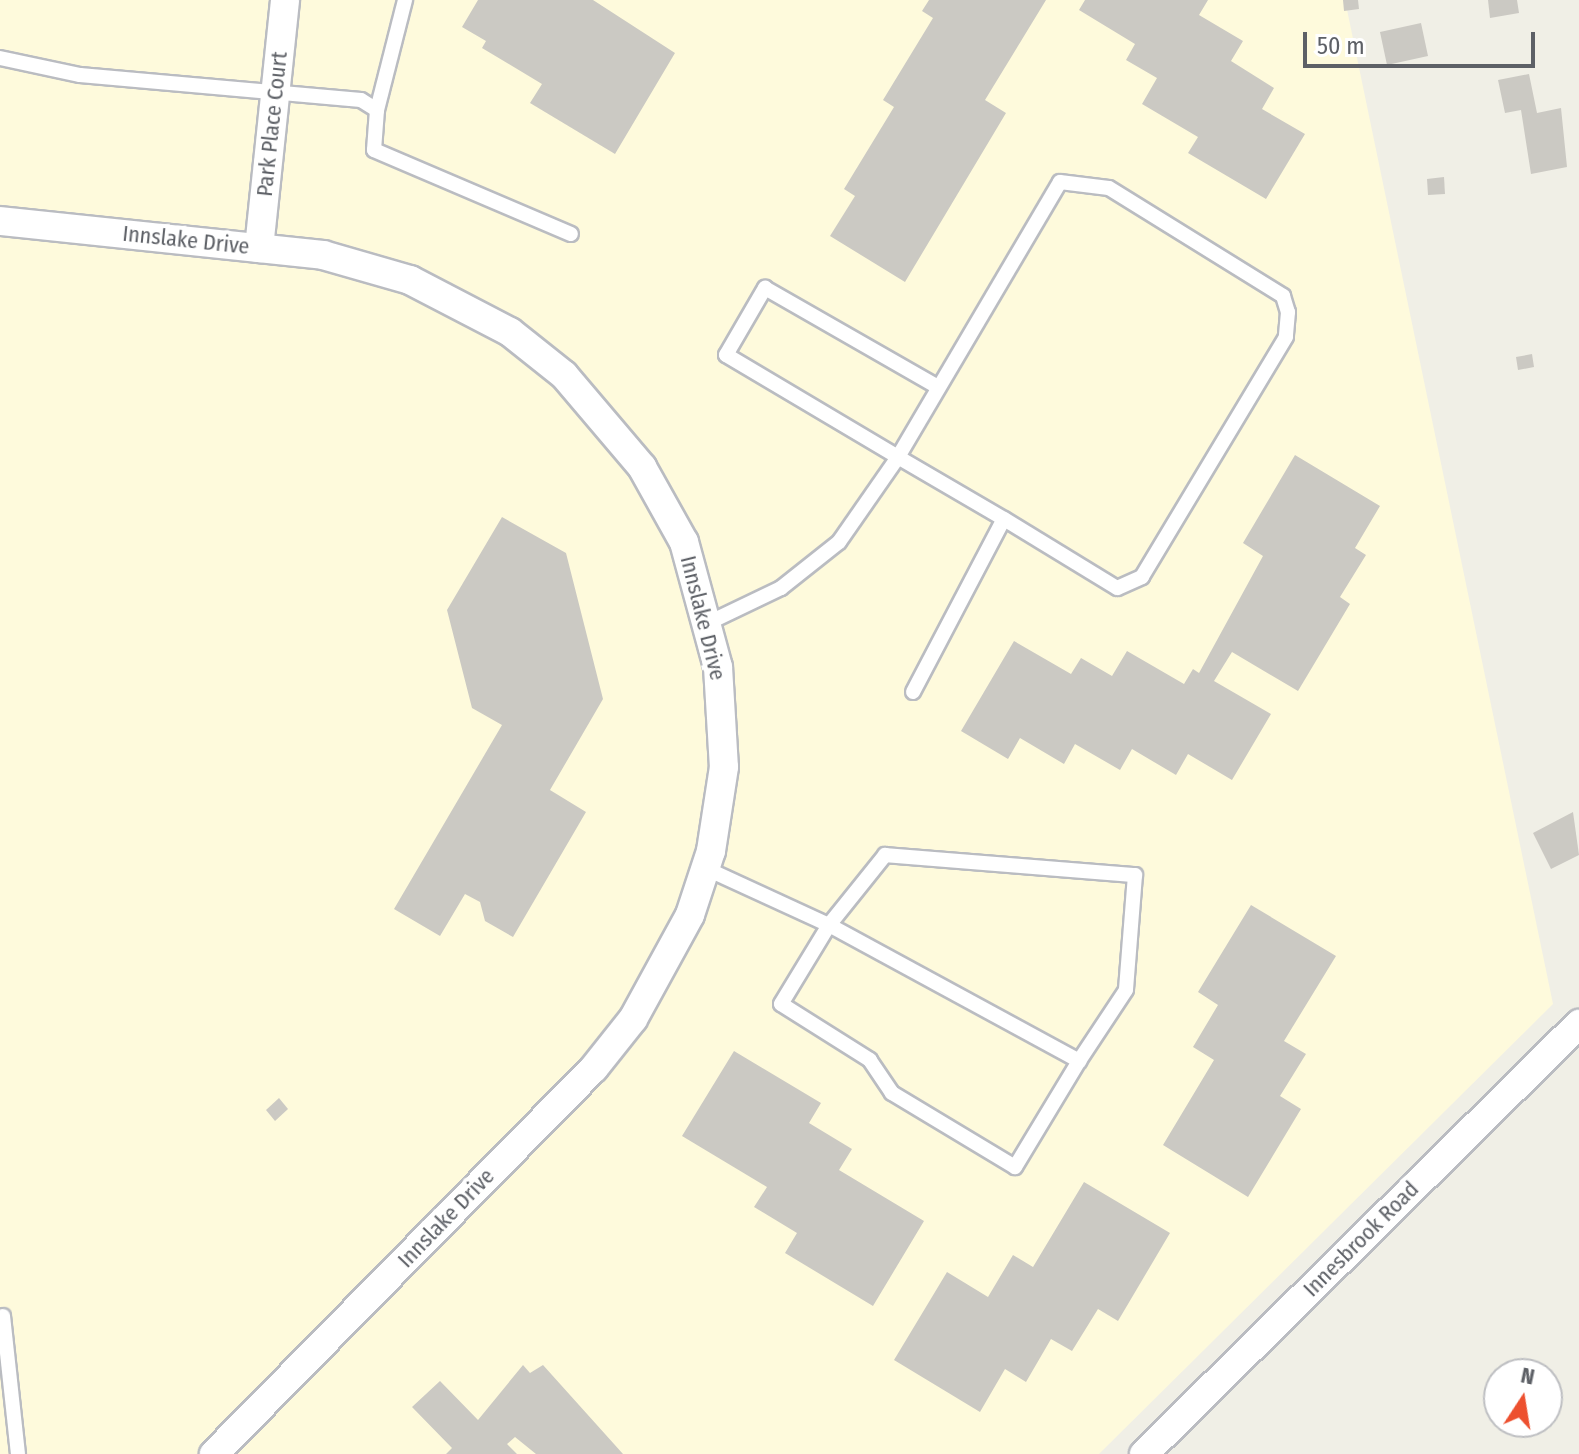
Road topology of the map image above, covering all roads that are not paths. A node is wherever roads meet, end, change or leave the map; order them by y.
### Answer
1 (285, 0) edge
2 (405, 0) edge
3 (0, 58) edge
4 (275, 92) junction
5 (377, 110) junction
6 (0, 221) edge
7 (571, 234) dead end
8 (259, 248) junction
9 (938, 387) junction
10 (898, 457) junction
11 (1004, 519) junction
12 (708, 623) junction
13 (913, 692) dead end
14 (705, 868) junction
15 (829, 925) junction
16 (1579, 1024) edge
17 (1079, 1061) junction
18 (3, 1316) dead end
19 (18, 1454) edge
20 (214, 1454) edge
21 (1144, 1454) edge

1 - 4 street, Park Place Court
2 - 5 lane
3 - 4 lane
4 - 5 lane
4 - 8 street, Park Place Court
5 - 7 lane
6 - 8 street, Innslake Drive
8 - 12 street, Innslake Drive
9 - 10 lane
9 - 10 lane
9 - 11 lane
10 - 11 lane
10 - 12 lane
11 - 13 lane
12 - 14 street, Innslake Drive
14 - 15 lane
14 - 20 street, Innslake Drive
15 - 17 lane
15 - 17 lane
15 - 17 lane
16 - 21 street, Innesbrook Road
18 - 19 lane

